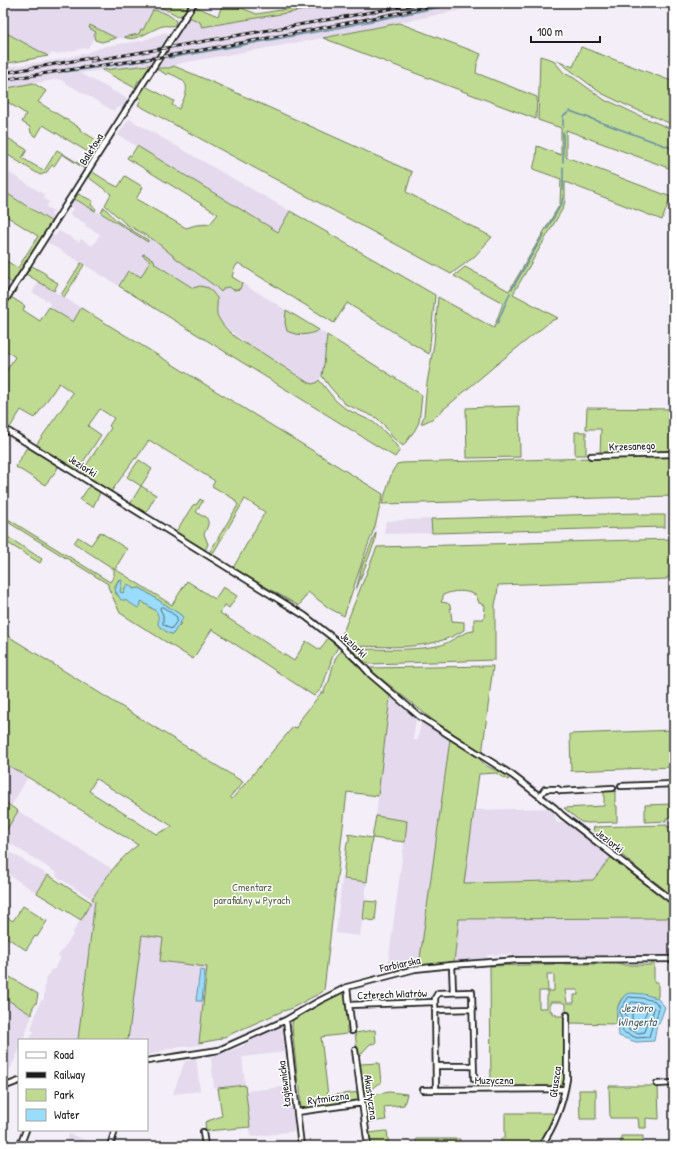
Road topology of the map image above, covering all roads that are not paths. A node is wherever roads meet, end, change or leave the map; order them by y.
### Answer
1 (194, 3) edge
2 (3, 304) edge
3 (3, 428) edge
4 (674, 454) edge
5 (591, 456) dead end
6 (674, 784) edge
7 (621, 786) dead end
8 (613, 788) dead end
9 (540, 796) junction
10 (674, 902) edge
11 (674, 959) edge
12 (452, 964) junction
13 (347, 987) junction
14 (453, 992) junction
15 (435, 1002) junction
16 (349, 1005) junction
17 (472, 1009) junction
18 (435, 1010) junction
19 (567, 1015) dead end
20 (286, 1020) junction
21 (352, 1031) dead end
22 (355, 1050) dead end
23 (148, 1061) edge
24 (436, 1066) junction
25 (473, 1066) junction
26 (474, 1079) dead end
27 (18, 1081) edge
28 (656, 1084) dead end
29 (674, 1084) edge
30 (436, 1086) dead end
31 (3, 1087) edge
32 (565, 1089) junction
33 (423, 1090) dead end
34 (362, 1103) junction
35 (297, 1112) junction
36 (26, 1131) edge
37 (115, 1131) edge
38 (203, 1132) dead end
39 (20, 1146) edge
40 (110, 1146) edge
41 (205, 1146) edge
42 (301, 1146) edge
43 (368, 1146) edge
44 (541, 1146) edge

1 - 2 street, Baletowa
3 - 9 street, Jeziorki
4 - 5 street, Krzesanego
6 - 7 street
8 - 9 street
9 - 10 street, Jeziorki
11 - 12 street, Farbiarska
12 - 13 street, Farbiarska
12 - 14 street
13 - 16 street
13 - 20 street, Farbiarska
14 - 15 street, Czterech Wiatrów
14 - 17 street, Czterech Wiatrów
15 - 16 street, Czterech Wiatrów
15 - 18 street, Czterech Wiatrów
16 - 21 street
17 - 18 street
17 - 25 street, Czterech Wiatrów
18 - 24 street, Czterech Wiatrów
19 - 32 street, Głuszca
20 - 23 street, Farbiarska
20 - 35 street, Łagiewnicka
22 - 34 street, Akustyczna
24 - 25 street
24 - 30 street, Czterech Wiatrów
25 - 26 street, Czterech Wiatrów
27 - 31 street
28 - 29 street
32 - 33 street, Muzyczna
32 - 44 street, Głuszca
34 - 35 street, Rytmiczna
34 - 43 street, Akustyczna
35 - 42 street, Łagiewnicka
36 - 39 street
37 - 40 street
38 - 41 street

